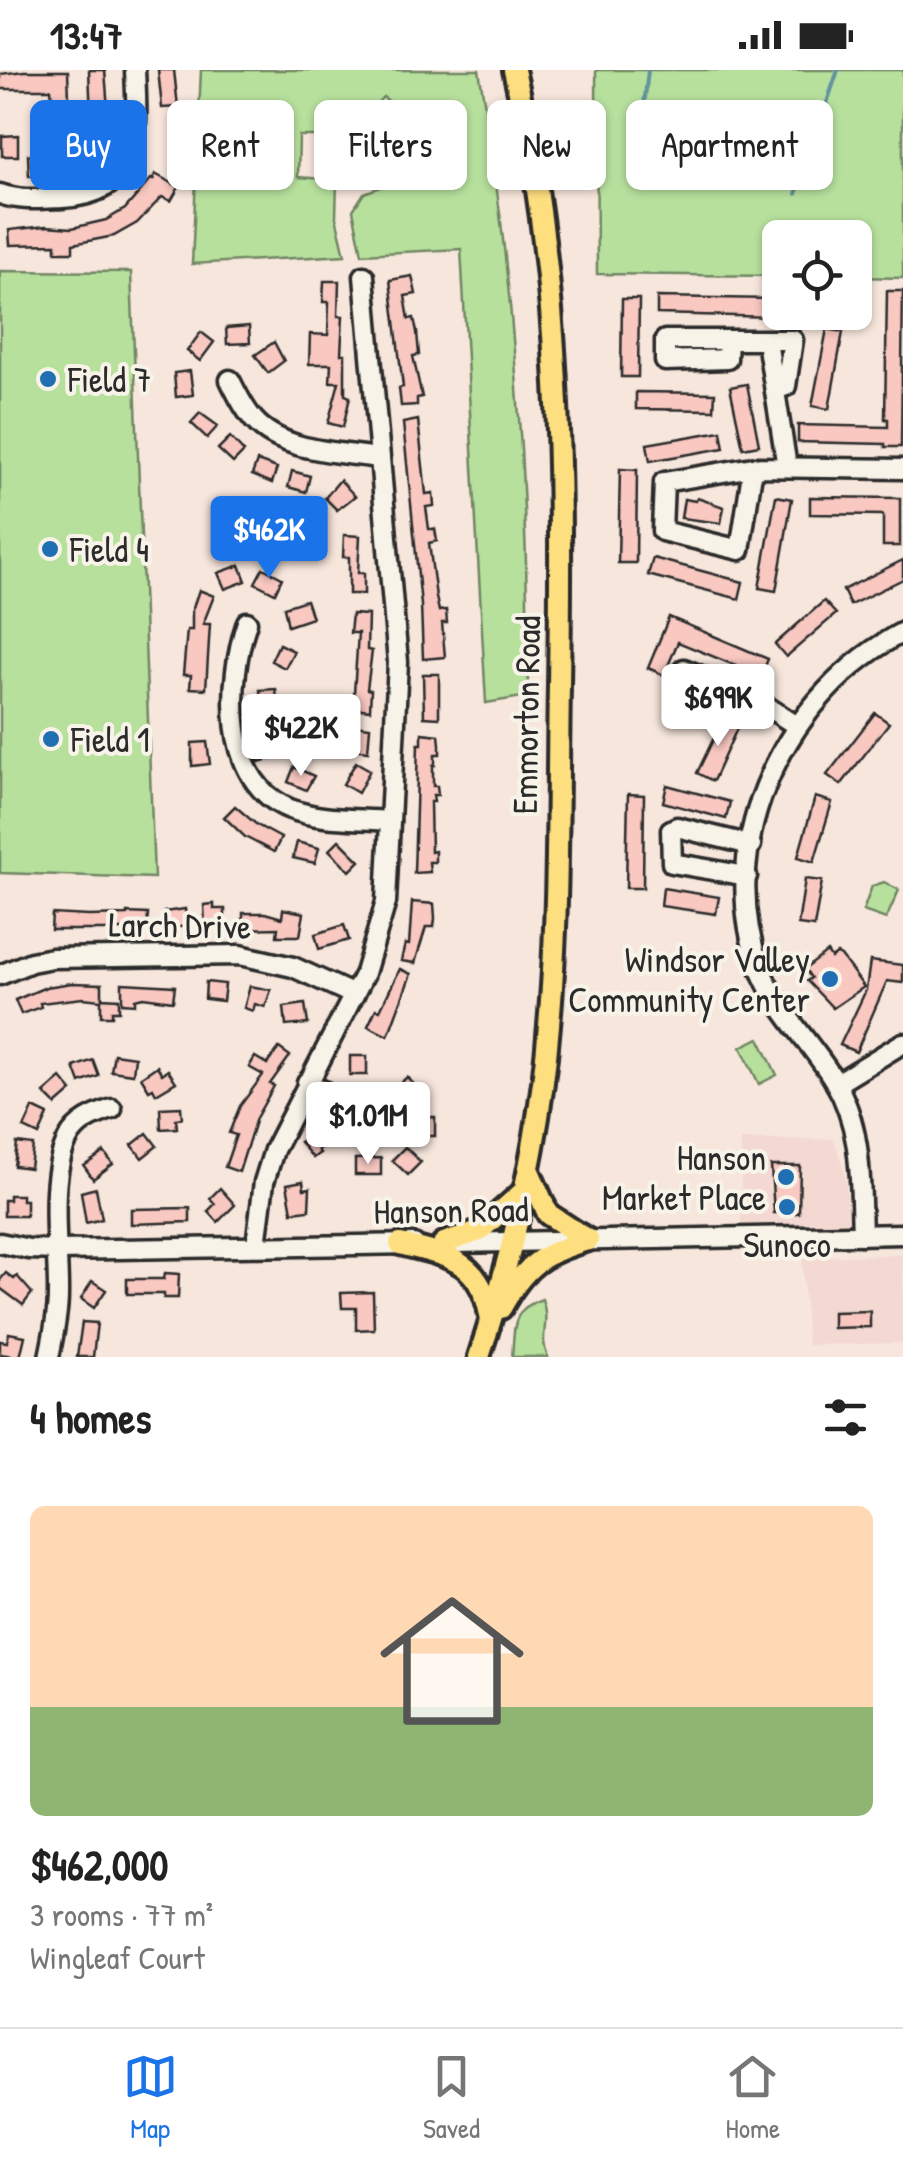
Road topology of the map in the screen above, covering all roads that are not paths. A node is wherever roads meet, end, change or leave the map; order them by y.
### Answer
1 (135, 70) edge
2 (514, 70) edge
3 (0, 194) edge
4 (364, 276) dead end
5 (728, 340) dead end
6 (767, 340) junction
7 (230, 380) dead end
8 (775, 390) junction
9 (380, 458) junction
10 (753, 466) junction
11 (787, 466) junction
12 (903, 469) edge
13 (247, 622) dead end
14 (903, 632) edge
15 (684, 669) dead end
16 (797, 726) junction
17 (390, 821) junction
18 (751, 845) junction
19 (748, 876) junction
20 (0, 975) edge
21 (354, 995) junction
22 (903, 1043) edge
23 (307, 1082) junction
24 (836, 1084) junction
25 (112, 1109) dead end
26 (372, 1118) dead end
27 (527, 1181) junction
28 (903, 1234) edge
29 (862, 1235) junction
30 (588, 1240) junction
31 (512, 1242) junction
32 (0, 1243) edge
33 (444, 1243) junction
34 (400, 1244) junction
35 (256, 1246) junction
36 (58, 1250) junction
37 (488, 1328) junction
38 (49, 1357) edge
39 (479, 1357) edge

1 - 3 street
2 - 27 main road, Emmorton Road
4 - 9 street
5 - 6 street
6 - 8 street
6 - 8 street
7 - 9 street
8 - 11 street
9 - 17 street
10 - 10 street
10 - 11 street
11 - 12 street
13 - 17 street
14 - 16 street
15 - 16 street
16 - 18 street
17 - 21 street
18 - 19 street
18 - 19 street
19 - 24 street
20 - 21 street, Larch Drive
21 - 23 street
22 - 24 street
23 - 26 street
23 - 35 street
24 - 29 street
25 - 36 street
27 - 30 main road
27 - 31 main road, Emmorton Road
27 - 33 main road
28 - 29 street, Hanson Road
29 - 30 street, Hanson Road
30 - 31 street, Hanson Road
30 - 37 main road
31 - 33 street, Hanson Road
31 - 37 main road, Emmorton Road
32 - 36 street, Hanson Road
33 - 34 street, Hanson Road
34 - 35 street, Hanson Road
34 - 37 main road
35 - 36 street, Hanson Road
36 - 38 street
37 - 39 main road, Emmorton Road

